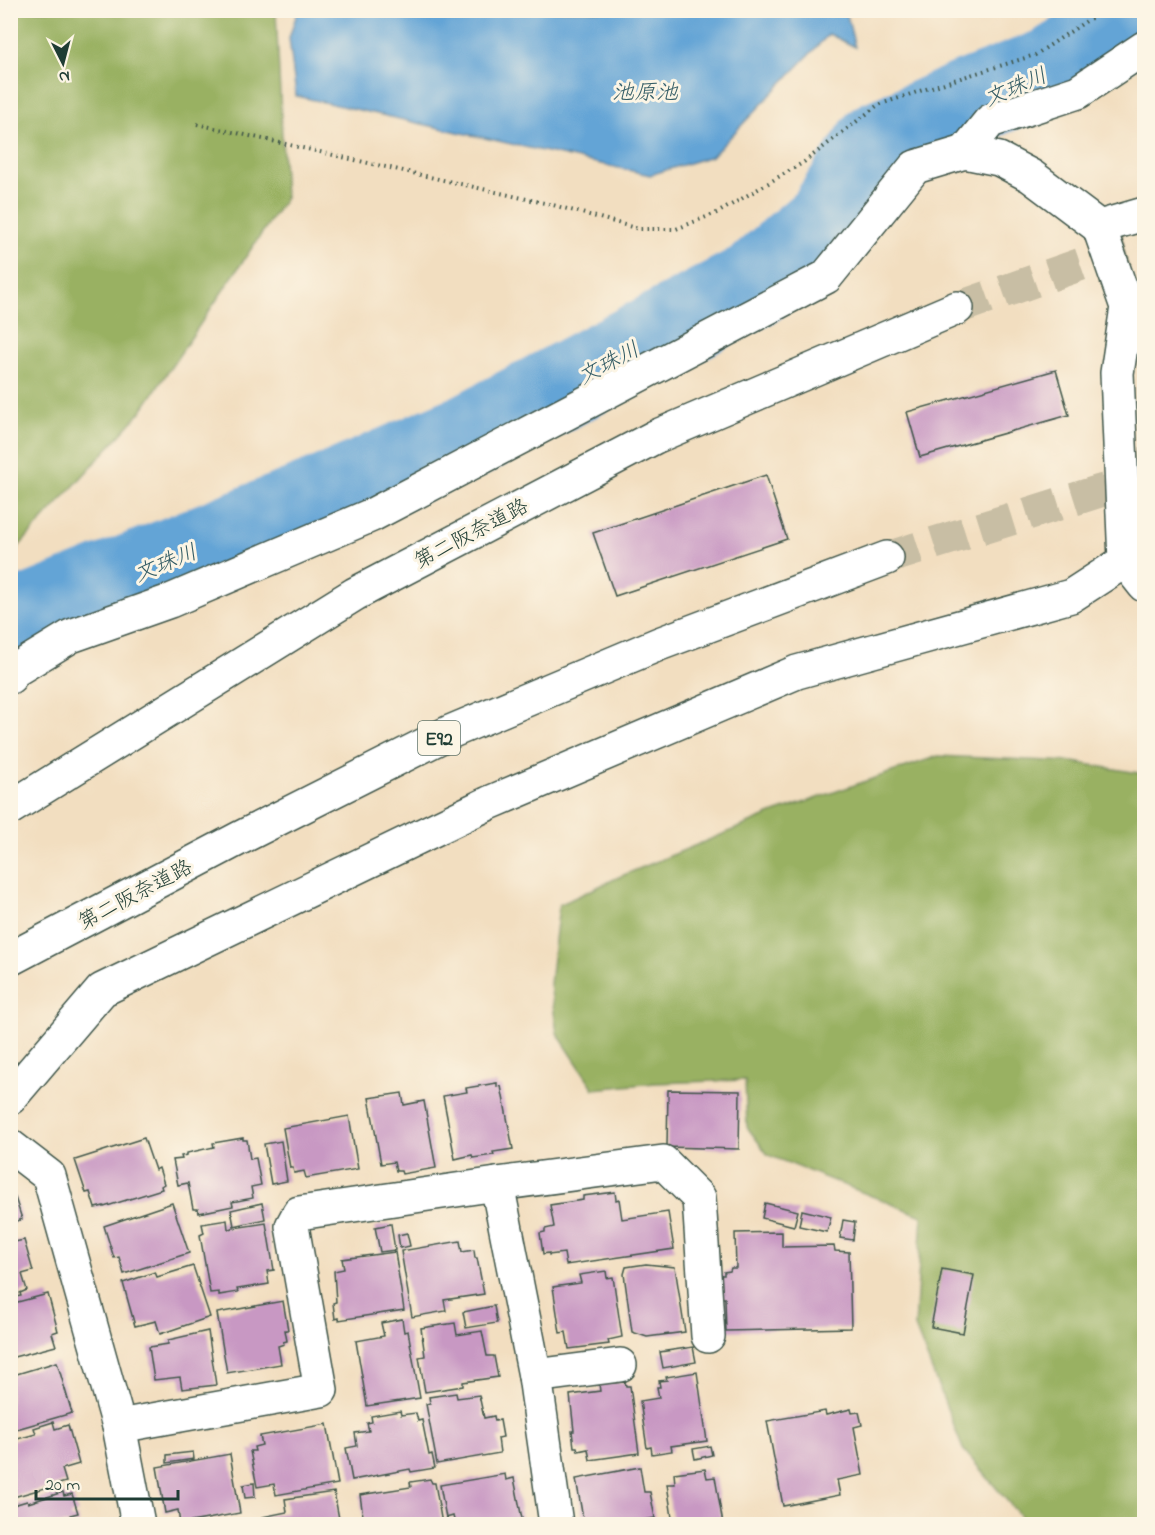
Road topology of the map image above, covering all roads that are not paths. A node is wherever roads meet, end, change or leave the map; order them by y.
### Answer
1 (1144, 48) edge
2 (965, 152) junction
3 (1144, 214) edge
4 (1099, 227) junction
5 (1136, 303) edge
6 (957, 308) tunnel mouth
7 (887, 558) tunnel mouth
8 (1135, 573) edge
9 (231, 671) junction
10 (10, 677) edge
11 (10, 787) edge
12 (10, 808) edge
13 (240, 838) junction
14 (10, 959) edge
15 (10, 979) edge
16 (10, 1098) edge
17 (10, 1146) edge
18 (497, 1184) junction
19 (708, 1336) dead end
20 (620, 1365) dead end
21 (535, 1376) junction
22 (119, 1426) junction
23 (138, 1524) edge
24 (556, 1524) edge

1 - 2 main road
2 - 4 main road
2 - 10 main road
3 - 4 main road
4 - 5 main road
5 - 8 main road
6 - 9 main road, 第二阪奈道路
7 - 13 main road, 第二阪奈道路 / E92
8 - 16 main road
9 - 11 main road
9 - 12 main road, 第二阪奈道路
13 - 14 main road, 第二阪奈道路 / E92
13 - 15 main road
17 - 22 main road
18 - 19 main road
18 - 21 main road
18 - 22 main road
20 - 21 main road
21 - 24 main road
22 - 23 main road

